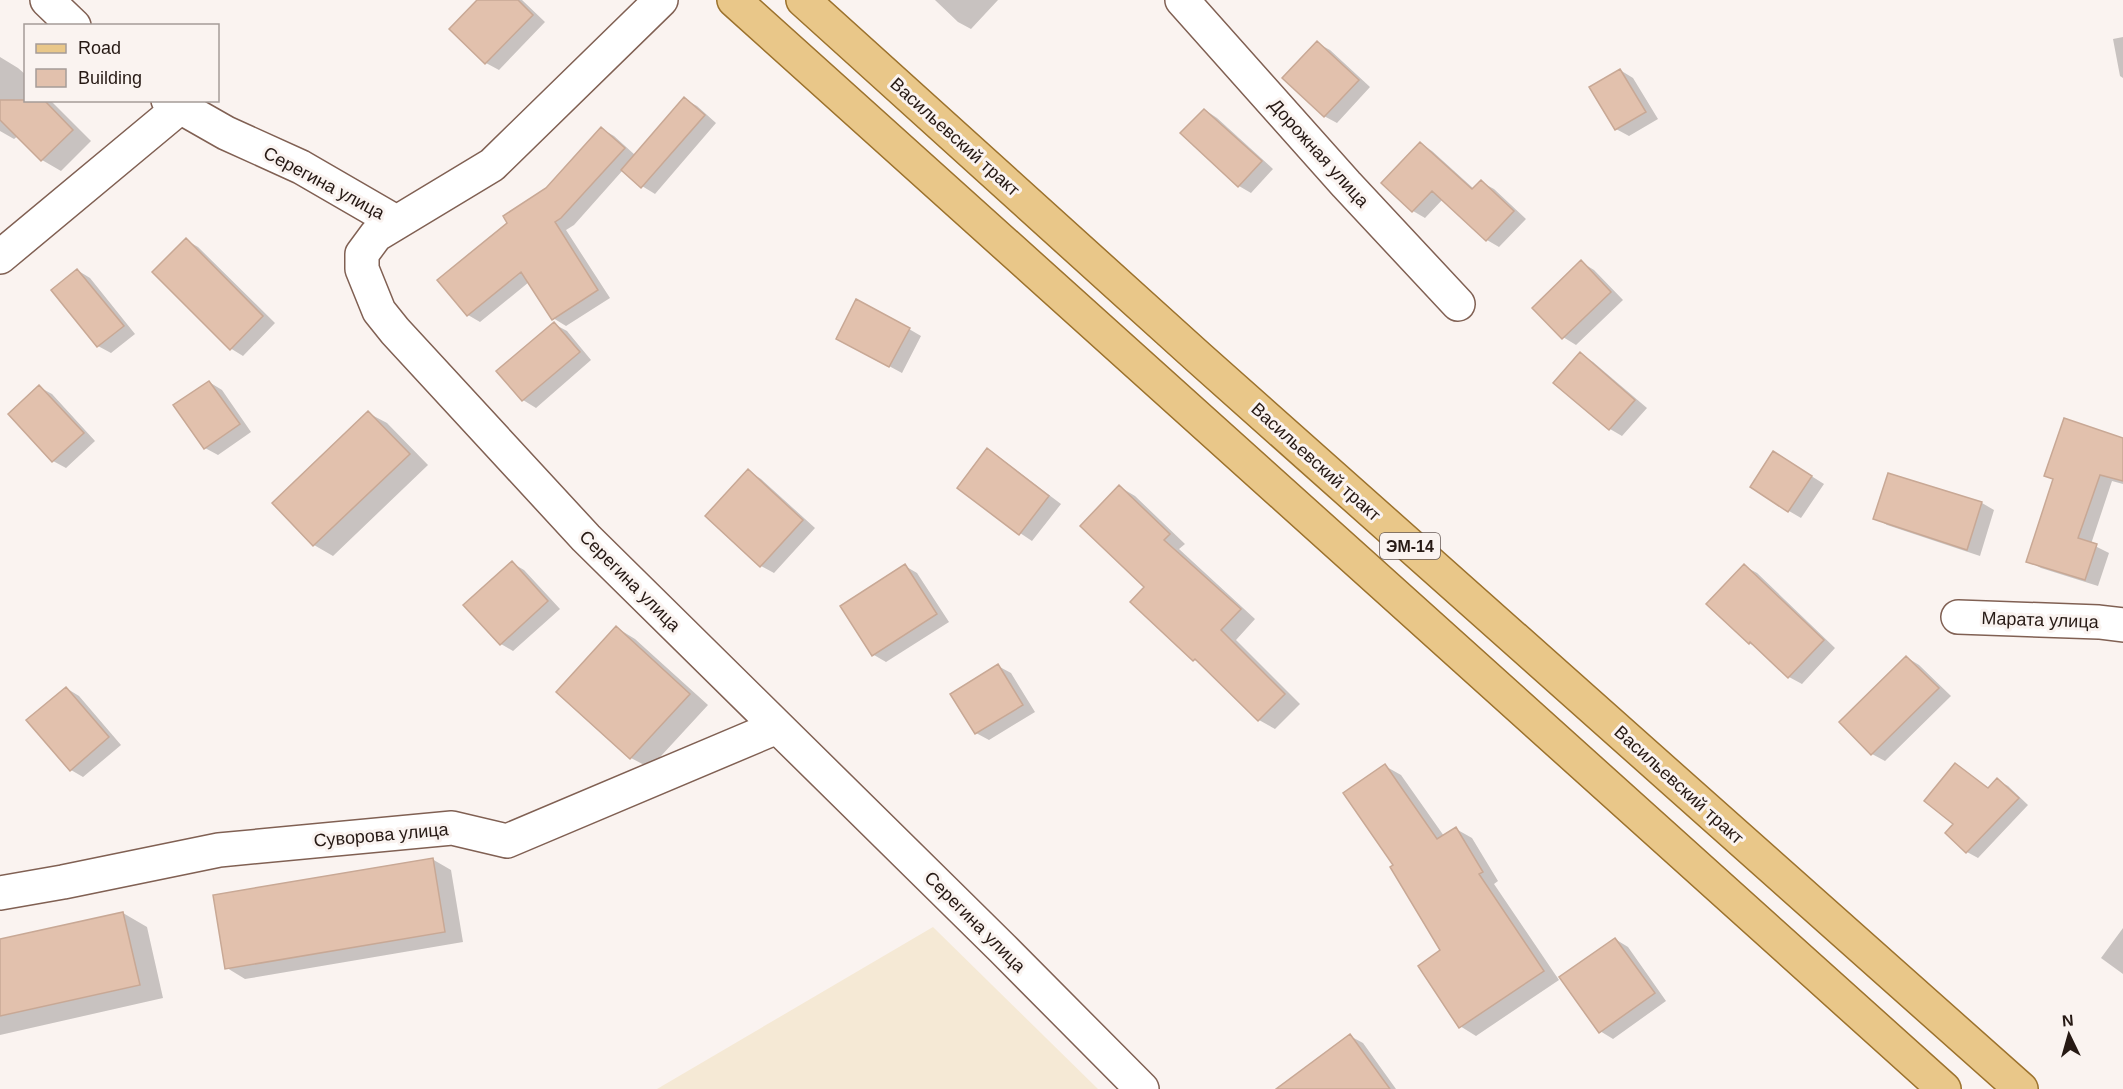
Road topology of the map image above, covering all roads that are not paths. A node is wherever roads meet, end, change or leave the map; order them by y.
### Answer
1 (48, 0) edge
2 (661, 0) edge
3 (734, 0) edge
4 (803, 0) edge
5 (1182, 0) edge
6 (72, 24) edge
7 (174, 104) edge
8 (396, 222) junction
9 (0, 257) edge
10 (1458, 304) dead end
11 (1958, 617) dead end
12 (2123, 625) edge
13 (777, 727) junction
14 (0, 893) edge
15 (1142, 1089) edge
16 (1944, 1089) edge
17 (2021, 1089) edge

1 - 6 street
2 - 8 street
3 - 16 main road, ЭМ-14
4 - 17 main road, Васильевский тракт / ЭМ-14
5 - 10 street, Дорожная улица
7 - 8 street, Серегина улица
7 - 9 street, Серегина улица
8 - 13 street, Серегина улица
11 - 12 street, Марата улица
13 - 14 street, Суворова улица
13 - 15 street, Серегина улица

